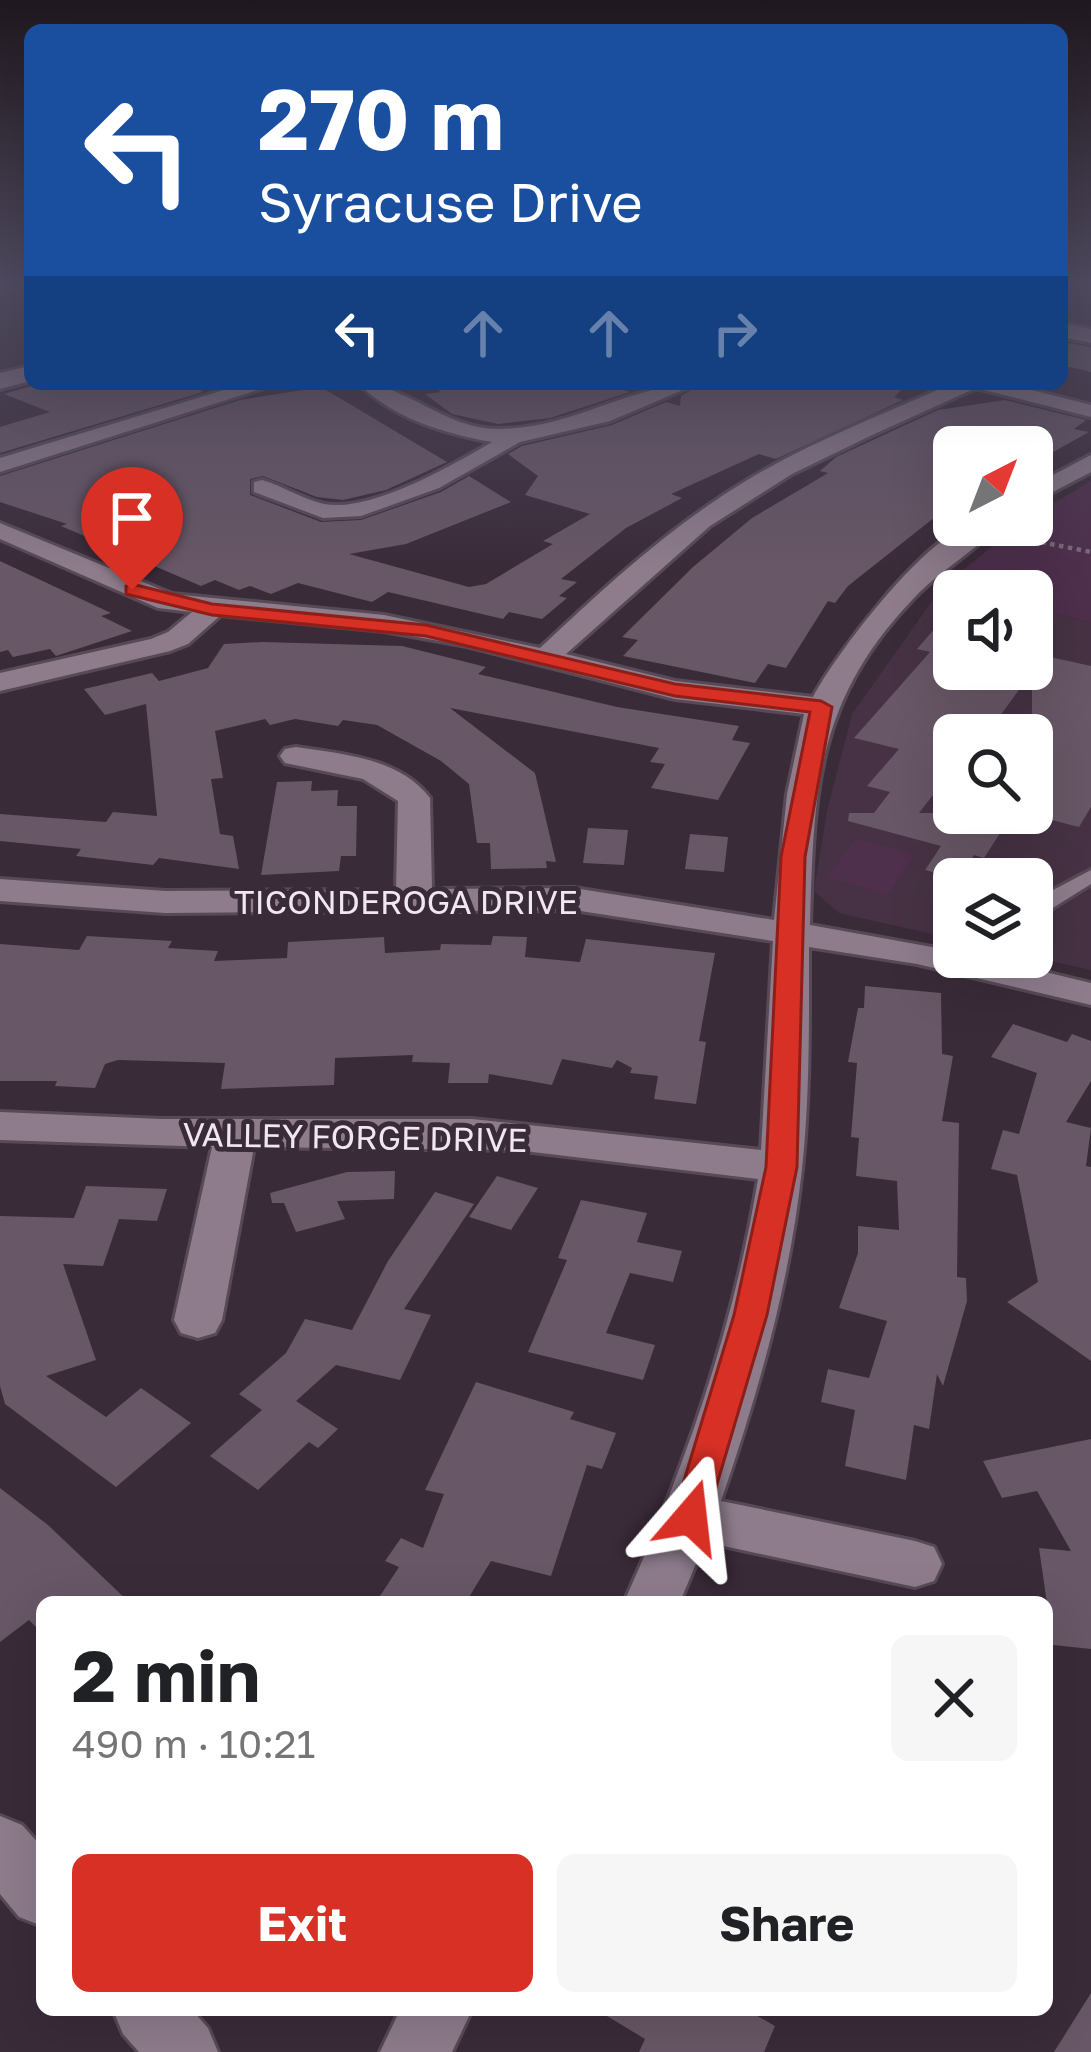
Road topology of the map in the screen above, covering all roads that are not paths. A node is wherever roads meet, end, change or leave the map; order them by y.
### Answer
1 (246, 390) edge
2 (378, 390) edge
3 (659, 390) edge
4 (955, 390) edge
5 (1006, 390) edge
6 (1091, 411) edge
7 (511, 439) junction
8 (1091, 462) edge
9 (0, 465) edge
10 (1053, 484) edge
11 (262, 487) dead end
12 (0, 530) edge
13 (958, 546) edge
14 (212, 610) junction
15 (546, 657) junction
16 (0, 682) edge
17 (821, 707) junction
18 (296, 756) dead end
19 (1091, 876) edge
20 (0, 890) edge
21 (1053, 897) edge
22 (414, 900) junction
23 (790, 932) junction
24 (933, 954) edge
25 (1044, 978) edge
26 (1091, 994) edge
27 (0, 1126) edge
28 (235, 1137) junction
29 (782, 1167) junction
30 (198, 1320) dead end
31 (691, 1517) junction
32 (915, 1564) dead end
33 (655, 1596) edge
34 (0, 1847) edge
35 (36, 1887) edge
36 (152, 2016) edge
37 (435, 2016) edge
38 (184, 2052) edge
39 (414, 2052) edge

1 - 9 street
2 - 7 street
3 - 7 street
4 - 15 street
5 - 6 street
7 - 11 street
8 - 10 street
12 - 14 street
13 - 17 street
14 - 15 street
14 - 16 street
15 - 17 street
17 - 23 street
18 - 22 street
19 - 21 lane
20 - 22 street, TICONDEROGA DRIVE
22 - 23 street, TICONDEROGA DRIVE
23 - 24 street, TICONDEROGA DRIVE
23 - 29 street
25 - 26 street, TICONDEROGA DRIVE
27 - 28 street, VALLEY FORGE DRIVE
28 - 29 street, VALLEY FORGE DRIVE
28 - 30 street
29 - 31 street
31 - 32 street
31 - 33 street
34 - 35 street
36 - 38 street
37 - 39 street

